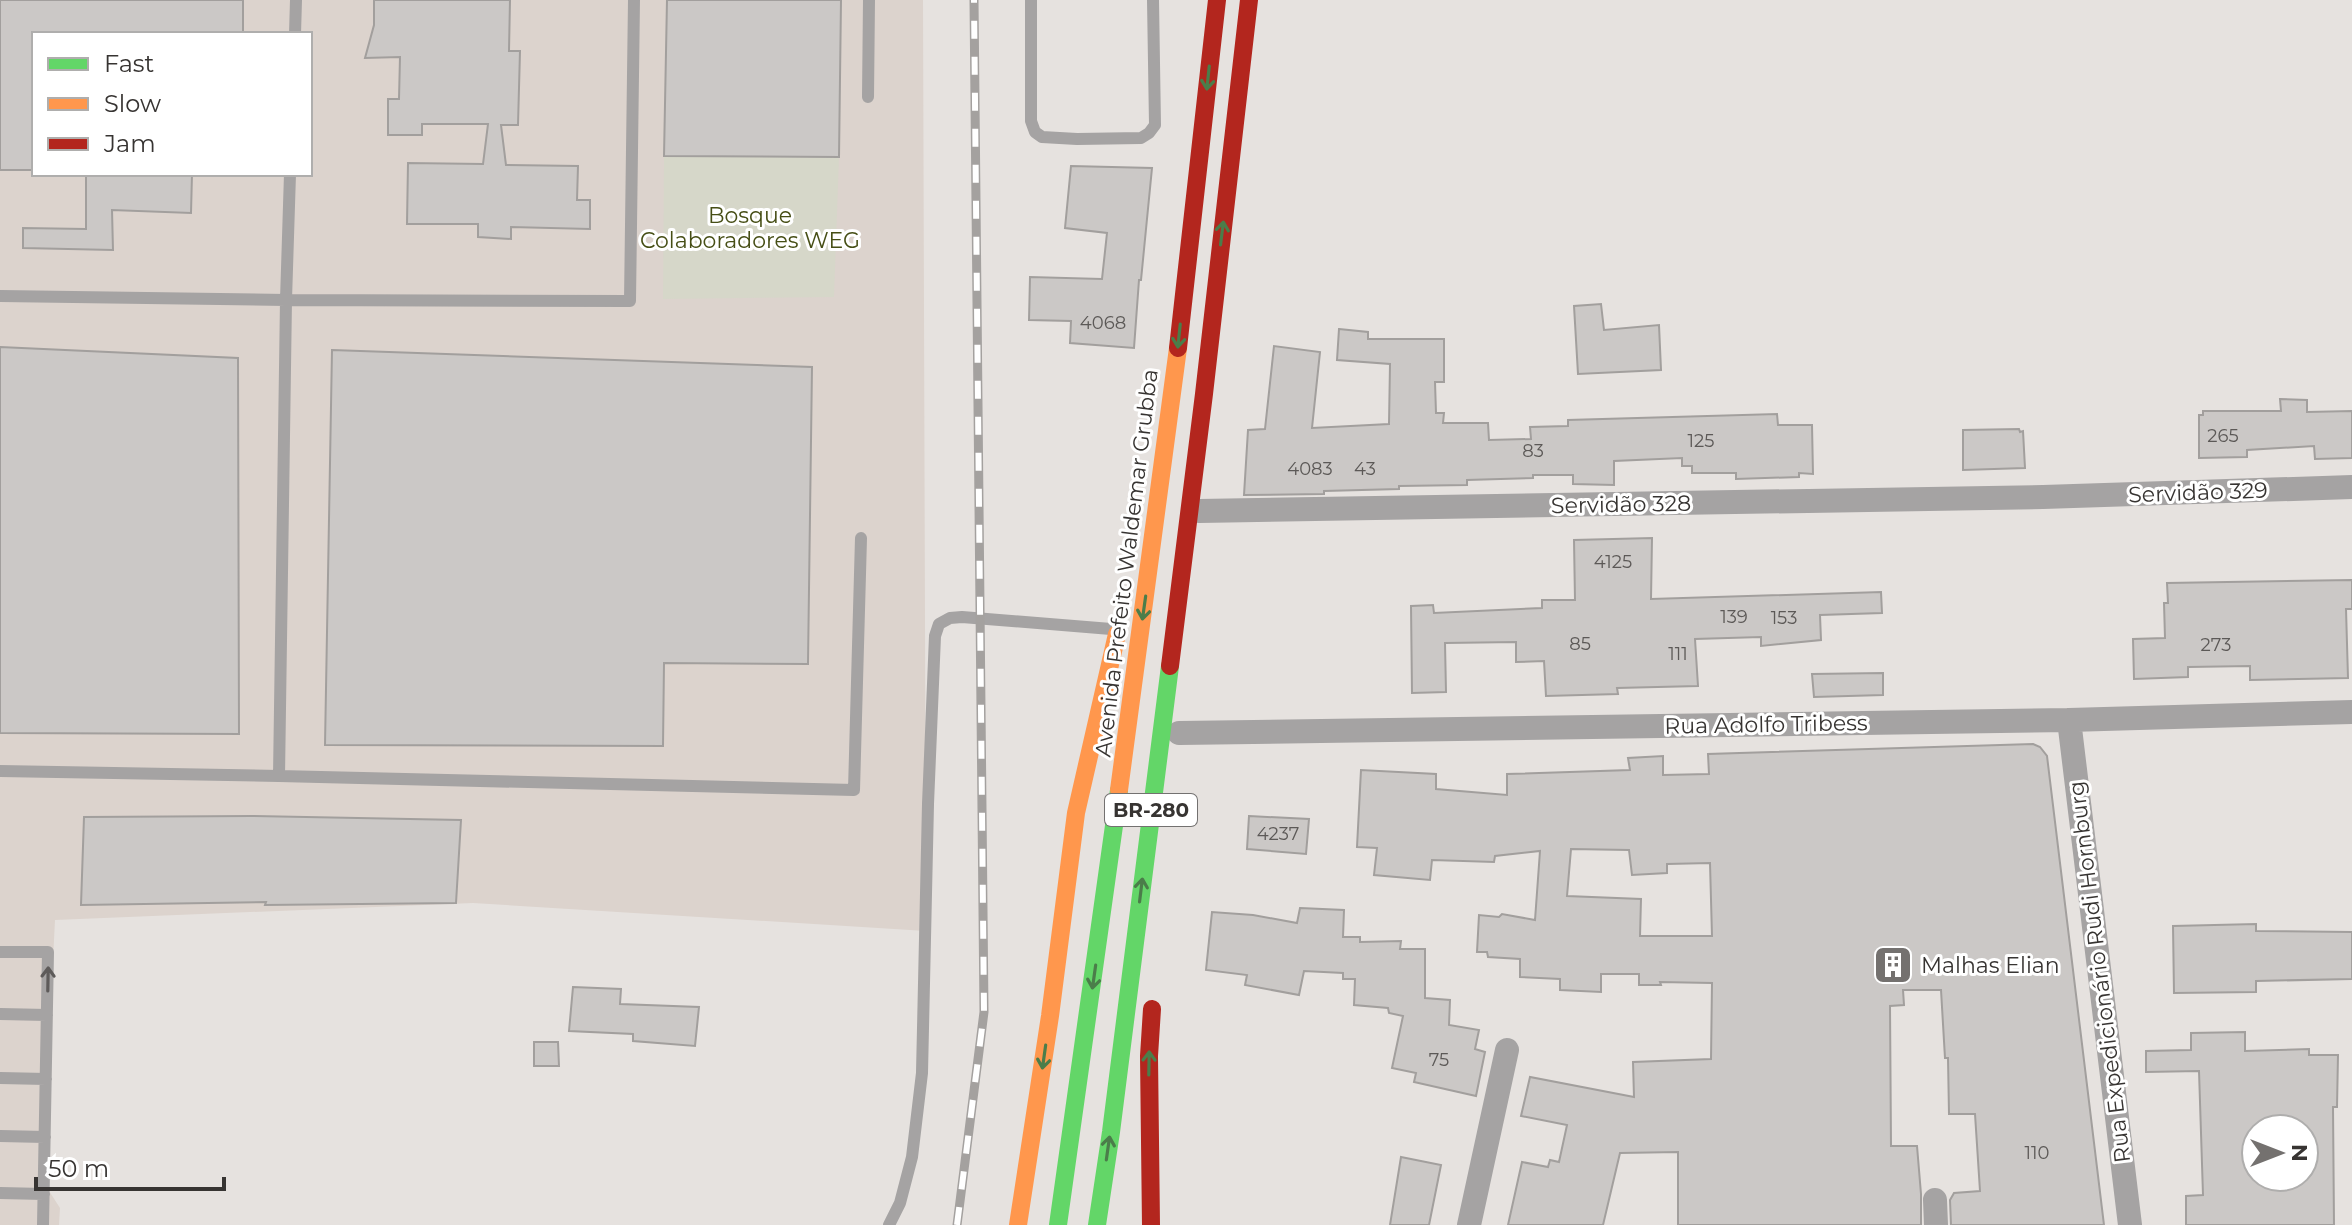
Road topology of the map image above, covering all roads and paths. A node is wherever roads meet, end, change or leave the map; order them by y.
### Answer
1 (296, 0) edge
2 (634, 0) edge
3 (869, 0) edge
4 (1031, 0) edge
5 (1153, 0) edge
6 (1217, 0) edge
7 (1249, 0) edge
8 (295, 32) edge
9 (868, 97) dead end
10 (290, 176) edge
11 (0, 296) edge
12 (286, 300) junction
13 (1204, 394) junction
14 (1162, 476) junction
15 (2352, 487) edge
16 (2043, 497) joint
17 (1199, 511) junction
18 (861, 538) dead end
19 (1122, 615) junction
20 (2352, 712) edge
21 (2069, 720) junction
22 (1179, 740) joint
23 (0, 771) edge
24 (279, 776) junction
25 (0, 952) edge
26 (1153, 985) dead end
27 (0, 1014) edge
28 (47, 1015) junction
29 (1507, 1050) dead end
30 (0, 1078) edge
31 (46, 1079) junction
32 (0, 1136) edge
33 (45, 1137) junction
34 (0, 1193) edge
35 (44, 1194) junction
36 (1935, 1200) dead end
37 (1150, 1221) edge
38 (43, 1225) edge
39 (889, 1225) edge
40 (1018, 1225) edge
41 (1058, 1225) edge
42 (1097, 1225) edge
43 (1469, 1225) edge
44 (1936, 1225) edge
45 (2130, 1225) edge

1 - 8 lane
2 - 12 lane
3 - 9 lane
4 - 5 lane
6 -> 14 highway, Avenida Prefeito Waldemar Grubba / BR-280
13 -> 7 highway, BR-280
10 - 12 lane
11 - 12 lane
12 - 24 lane
13 - 17 highway
42 -> 13 highway, BR-280
14 - 19 highway
14 -> 41 highway, Avenida Prefeito Waldemar Grubba / BR-280
15 - 16 street, Servidão 329
16 - 17 street, Servidão 328
17 - 22 highway
18 - 24 lane
19 - 39 lane
19 -> 40 highway
20 - 21 street, Rua Adolfo Tribess
21 - 22 street, Rua Adolfo Tribess
21 - 45 street, Rua Expedicionário Rudi Hornburg
23 - 24 lane
28 -> 25 lane
37 -> 26 highway
27 - 28 lane
28 - 31 lane
29 - 43 street
30 - 31 lane
31 - 33 lane
32 - 33 lane
33 - 35 lane
34 - 35 lane
35 - 38 lane
36 - 44 street

